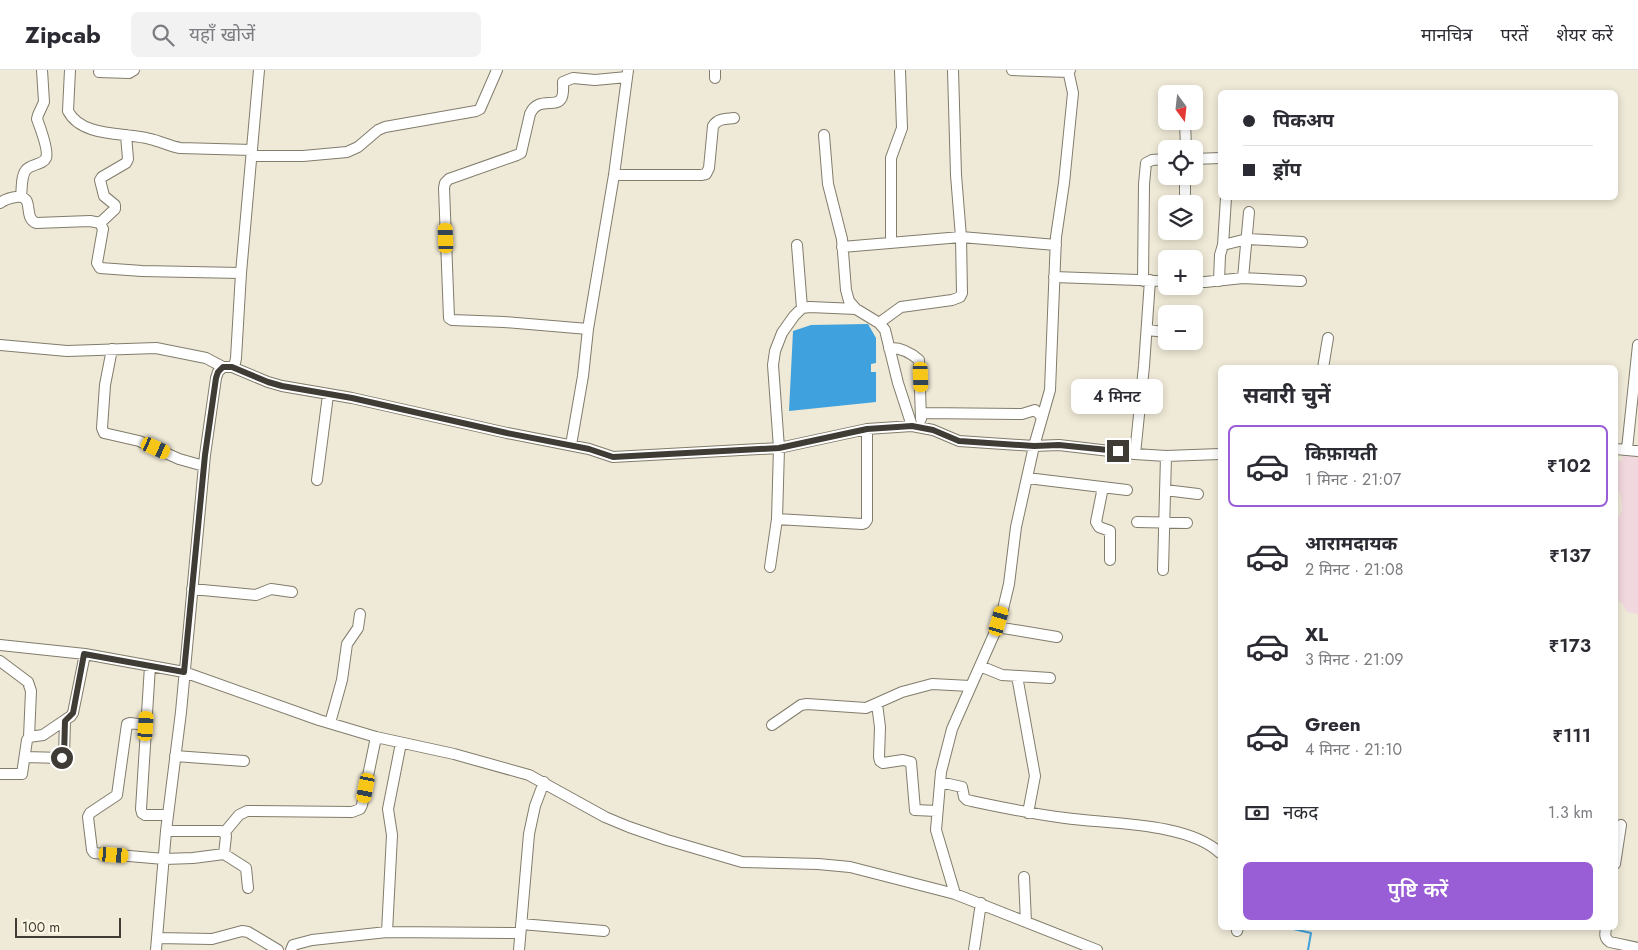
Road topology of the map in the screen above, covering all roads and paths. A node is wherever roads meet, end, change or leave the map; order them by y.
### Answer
1 (42, 70) edge
2 (70, 70) edge
3 (134, 70) edge
4 (259, 70) edge
5 (497, 70) edge
6 (900, 70) edge
7 (954, 70) edge
8 (1012, 70) edge
9 (1069, 70) edge
10 (99, 72) dead end
11 (628, 74) edge
12 (734, 118) dead end
13 (126, 135) junction
14 (824, 135) dead end
15 (252, 153) junction
16 (1218, 158) edge
17 (1203, 159) edge
18 (1158, 160) edge
19 (614, 175) junction
20 (1185, 185) edge
21 (1185, 194) dead end
22 (21, 197) junction
23 (1226, 200) edge
24 (0, 203) edge
25 (1249, 212) dead end
26 (100, 223) junction
27 (961, 238) junction
28 (1247, 240) junction
29 (1302, 242) dead end
30 (891, 243) junction
31 (797, 245) dead end
32 (1056, 245) junction
33 (1224, 245) junction
34 (842, 247) junction
35 (241, 273) junction
36 (1054, 277) junction
37 (1243, 278) junction
38 (1147, 280) junction
39 (1158, 281) edge
40 (1219, 281) junction
41 (1301, 281) dead end
42 (1203, 282) edge
43 (802, 308) junction
44 (856, 309) junction
45 (879, 323) junction
46 (588, 329) junction
47 (1147, 330) junction
48 (1158, 331) edge
49 (1328, 338) dead end
50 (0, 345) edge
51 (1638, 345) edge
52 (889, 348) junction
53 (112, 349) junction
54 (1637, 362) edge
55 (1324, 365) edge
56 (227, 367) junction
57 (328, 395) junction
58 (922, 413) junction
59 (1042, 417) junction
60 (917, 426) junction
61 (867, 429) junction
62 (571, 446) junction
63 (1034, 446) junction
64 (779, 448) junction
65 (1618, 449) edge
66 (1627, 450) junction
67 (1638, 451) edge
68 (1135, 454) junction
69 (1218, 454) edge
70 (1166, 456) junction
71 (204, 466) junction
72 (1027, 478) junction
73 (317, 480) dead end
74 (1103, 487) junction
75 (1127, 490) dead end
76 (1166, 490) junction
77 (1198, 494) dead end
78 (777, 518) junction
79 (1137, 522) dead end
80 (1164, 522) junction
81 (1187, 523) dead end
82 (1110, 560) dead end
83 (770, 567) dead end
84 (1163, 570) dead end
85 (192, 589) junction
86 (292, 592) dead end
87 (360, 614) dead end
88 (997, 627) junction
89 (1057, 637) dead end
90 (0, 645) edge
91 (84, 654) junction
92 (0, 661) edge
93 (150, 666) junction
94 (980, 666) junction
95 (184, 672) junction
96 (1018, 676) junction
97 (1050, 678) dead end
98 (970, 686) junction
99 (877, 704) junction
100 (65, 721) junction
101 (330, 723) junction
102 (772, 725) dead end
103 (146, 726) junction
104 (29, 737) junction
105 (376, 737) junction
106 (401, 742) junction
107 (175, 756) junction
108 (25, 757) junction
109 (244, 761) dead end
110 (0, 774) edge
111 (544, 782) junction
112 (940, 782) junction
113 (938, 810) junction
114 (1028, 813) junction
115 (168, 815) junction
116 (1620, 825) dead end
117 (166, 831) junction
118 (224, 833) junction
119 (1618, 839) edge
120 (1218, 851) edge
121 (224, 854) junction
122 (164, 859) junction
123 (1024, 877) dead end
124 (248, 888) dead end
125 (955, 894) junction
126 (981, 903) junction
127 (1026, 922) junction
128 (521, 929) junction
129 (1606, 930) edge
130 (604, 931) dead end
131 (387, 932) junction
132 (157, 938) junction
133 (1638, 948) edge
134 (156, 950) edge
135 (278, 950) edge
136 (289, 950) edge
137 (519, 950) edge
138 (974, 950) edge
139 (1097, 950) edge

1 - 22 street
2 - 13 street
3 - 10 street
4 - 15 street
5 - 15 street
6 - 30 street
7 - 27 street
8 - 9 street
9 - 32 street
11 - 19 street
11 - 46 street
12 - 19 street
13 - 15 street
13 - 26 street
14 - 34 street
15 - 35 street
16 - 17 street
18 - 38 street
19 - 46 street
20 - 21 street
22 - 24 street
22 - 26 street
23 - 33 street
25 - 28 street
26 - 35 street
27 - 30 street
27 - 32 street
27 - 45 street
28 - 29 street
28 - 33 street
28 - 37 street
30 - 34 street
31 - 43 street
32 - 36 street
33 - 40 street
34 - 44 street
35 - 56 street
36 - 38 street
36 - 59 street
37 - 40 street
37 - 41 street
38 - 39 street
38 - 47 street
40 - 42 street
43 - 44 street
43 - 64 street
44 - 45 street
45 - 52 street
46 - 62 street
47 - 48 street
47 - 68 street
49 - 55 street
50 - 53 street
51 - 54 street
52 - 58 street
52 - 60 street
53 - 56 street
53 - 71 street
54 - 66 street
56 - 57 street
56 - 71 street
57 - 62 street
57 - 73 street
58 - 59 street
58 - 60 street
59 - 63 street
60 - 61 street
60 - 63 street
61 - 64 street
61 - 78 street
62 - 64 street
63 - 68 street
63 - 72 street
64 - 78 street
65 - 66 street
66 - 67 street
68 - 70 street
69 - 70 street
70 - 76 street
71 - 85 street
72 - 74 street
72 - 88 street
74 - 75 street
74 - 82 street
76 - 77 street
76 - 80 street
78 - 83 street
79 - 80 street
80 - 81 street
80 - 84 street
85 - 86 street
85 - 95 street
87 - 101 street
88 - 89 street
88 - 94 street
90 - 91 street
91 - 93 street
91 - 100 street
92 - 104 street
93 - 95 street
93 - 103 street
94 - 96 street
94 - 98 street
95 - 101 street
95 - 107 street
96 - 97 street
96 - 114 street
98 - 99 street
98 - 112 street
99 - 102 street
99 - 113 street
100 - 104 street
100 - 108 street
101 - 105 street
103 - 115 street
103 - 122 street
104 - 108 street
105 - 106 street
105 - 118 street
106 - 111 street
106 - 131 street
107 - 109 street
107 - 115 street
108 - 110 street
111 - 125 street
111 - 128 street
112 - 113 street
112 - 114 street
113 - 125 street
114 - 120 street
115 - 117 street
116 - 119 street
117 - 118 street
117 - 122 street
118 - 121 street
121 - 122 street
121 - 124 street
122 - 132 street
123 - 127 street
125 - 126 street
126 - 127 street
126 - 138 street
127 - 139 street
128 - 130 street
128 - 131 street
128 - 137 street
129 - 133 street
131 - 136 street
132 - 134 street
132 - 135 street

